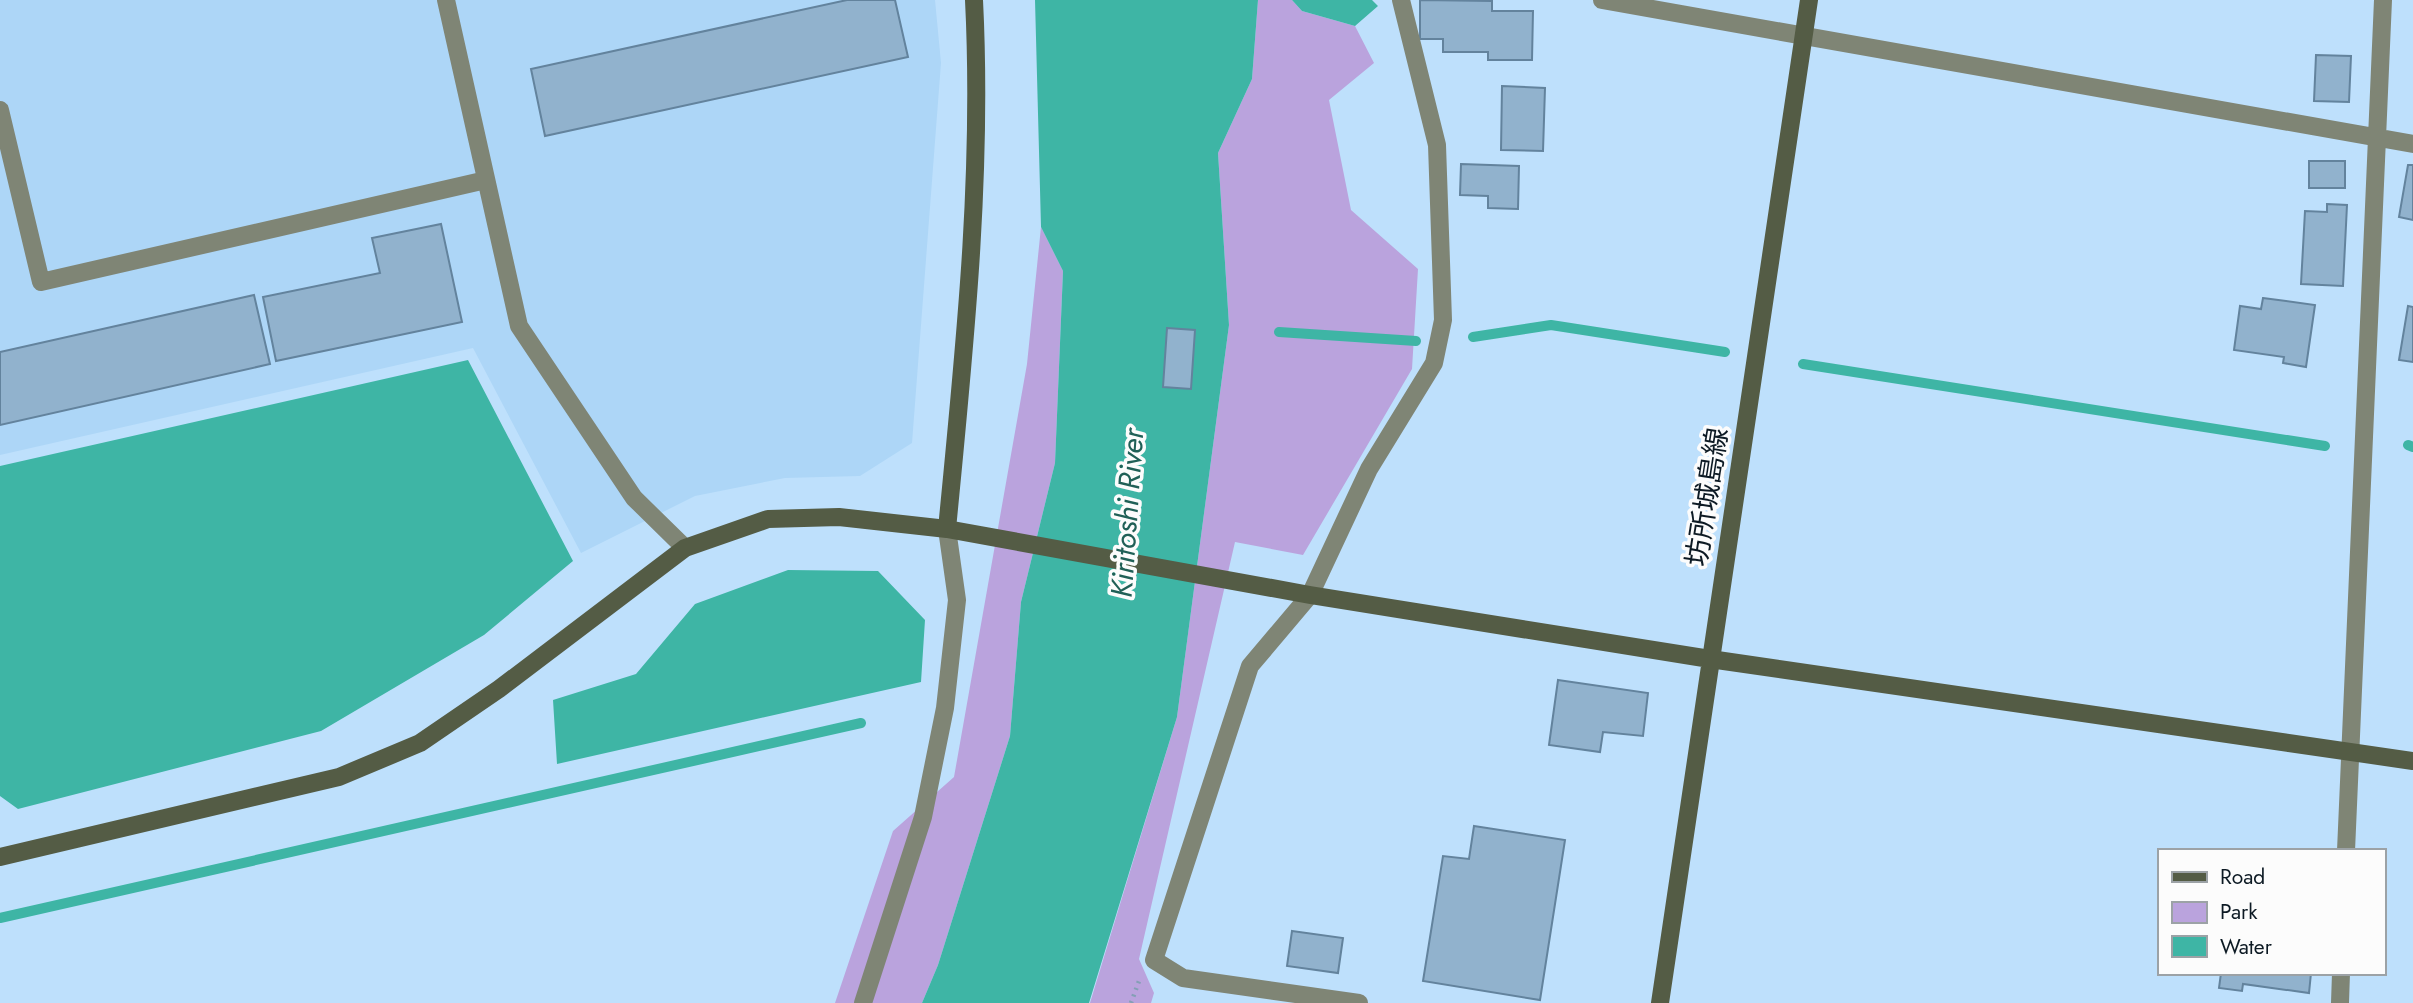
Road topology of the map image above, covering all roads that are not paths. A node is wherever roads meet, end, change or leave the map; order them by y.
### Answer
1 (446, 0) edge
2 (974, 0) edge
3 (1401, 0) edge
4 (1602, 0) edge
5 (1809, 0) edge
6 (2384, 0) edge
7 (1804, 34) junction
8 (0, 110) edge
9 (2377, 137) junction
10 (2413, 144) edge
11 (486, 180) junction
12 (947, 529) junction
13 (685, 548) junction
14 (1310, 595) junction
15 (1710, 659) junction
16 (2349, 752) junction
17 (2413, 761) edge
18 (2346, 849) edge
19 (0, 857) edge
20 (2341, 975) edge
21 (863, 1003) edge
22 (1359, 1003) edge
23 (1660, 1003) edge
24 (2340, 1003) edge

1 - 11 street
2 - 12 street
3 - 14 street
4 - 7 street
5 - 7 street, 坊所城島線
6 - 9 street
7 - 9 street
7 - 15 street, 坊所城島線
8 - 11 street
9 - 10 street
9 - 16 street
11 - 13 street
12 - 13 street
12 - 14 street
12 - 21 street
13 - 19 street
14 - 15 street
14 - 22 street
15 - 16 street
15 - 23 street, 坊所城島線
16 - 17 street
16 - 18 street
20 - 24 street

